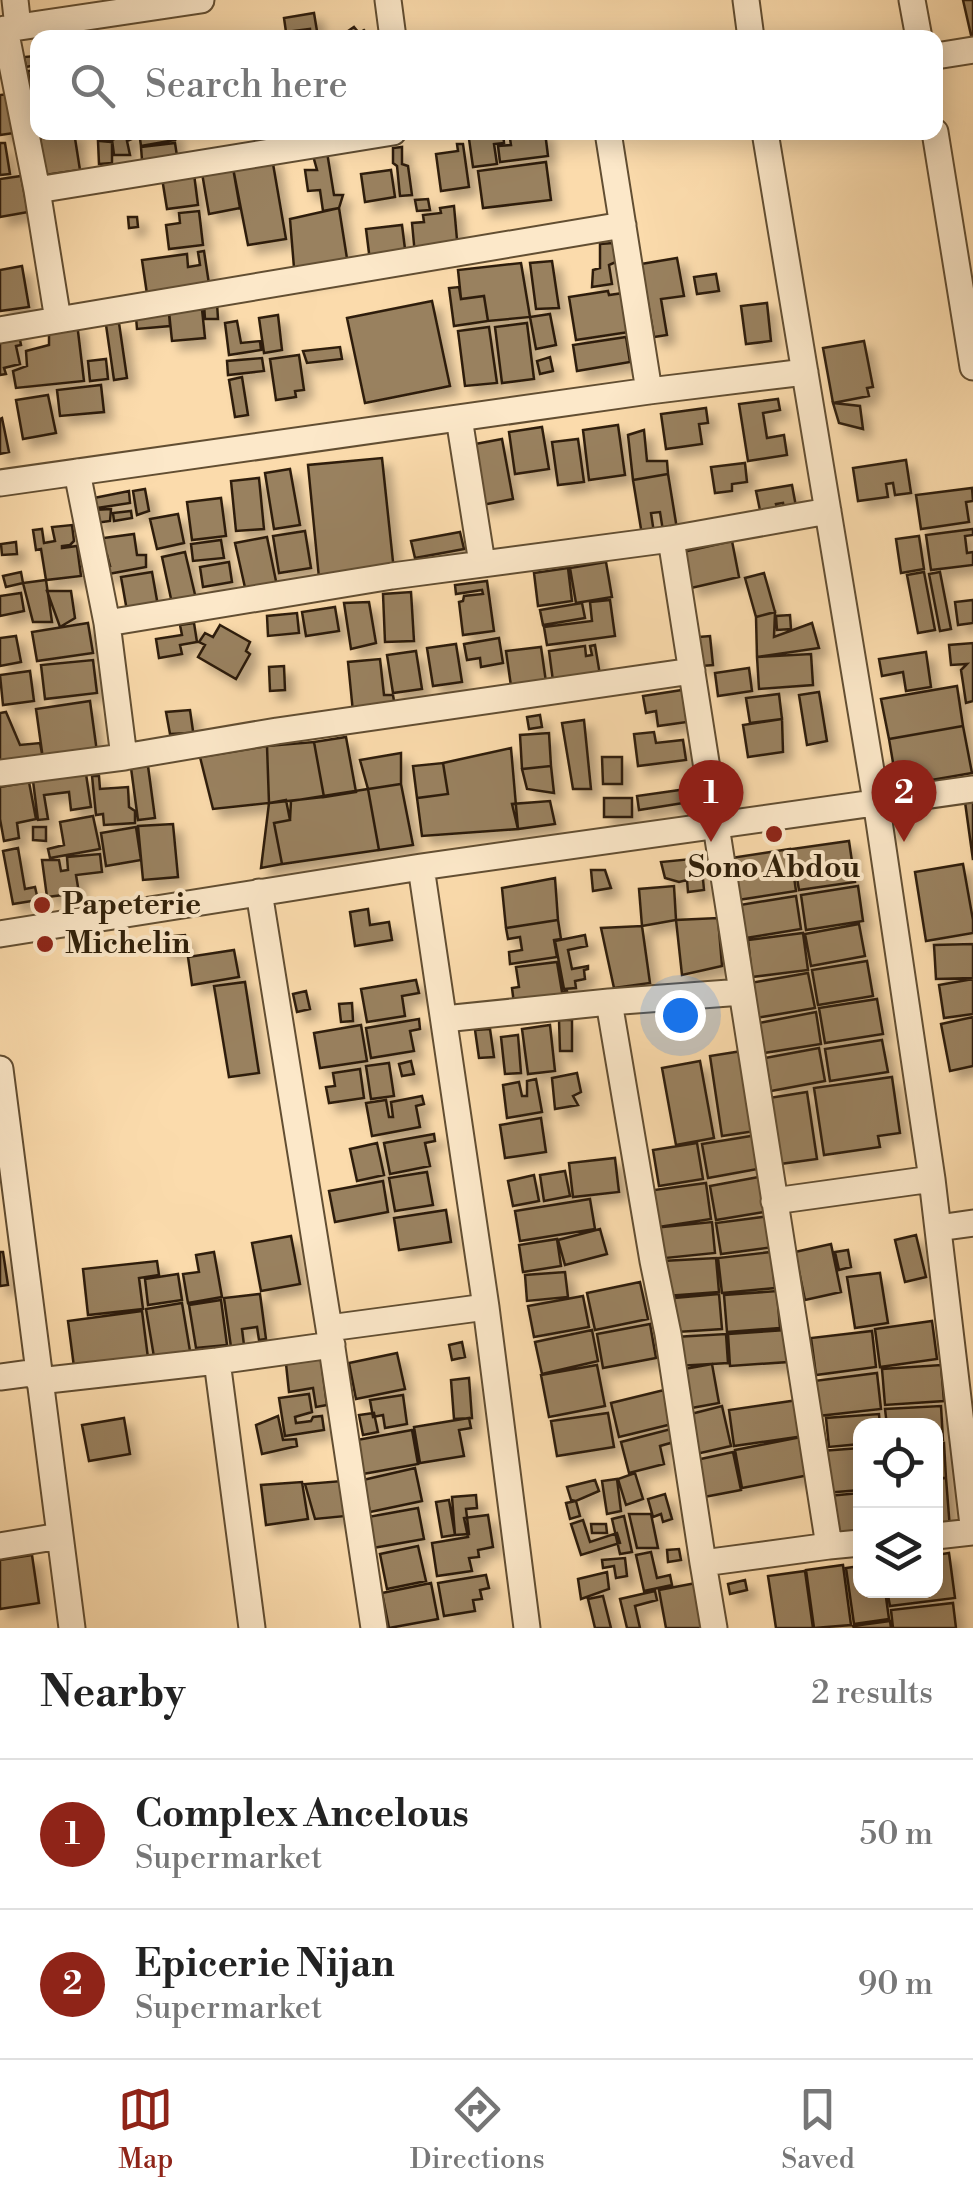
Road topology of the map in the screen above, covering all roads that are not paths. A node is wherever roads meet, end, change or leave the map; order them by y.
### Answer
1 (14, 0) edge
2 (202, 0) edge
3 (388, 0) edge
4 (746, 0) edge
5 (912, 0) edge
6 (140, 4) edge
7 (8, 28) edge
8 (392, 30) edge
9 (750, 30) edge
10 (918, 30) edge
11 (973, 50) edge
12 (943, 55) edge
13 (344, 140) edge
14 (609, 140) edge
15 (766, 140) edge
16 (936, 140) edge
17 (37, 190) junction
18 (623, 226) junction
19 (58, 320) junction
20 (0, 330) edge
21 (973, 366) edge
22 (805, 372) junction
23 (649, 391) junction
24 (459, 418) junction
25 (78, 472) junction
26 (0, 483) edge
27 (828, 511) junction
28 (671, 539) junction
29 (482, 563) junction
30 (107, 623) junction
31 (692, 671) junction
32 (124, 757) junction
33 (0, 773) edge
34 (973, 789) edge
35 (876, 801) junction
36 (716, 824) junction
37 (421, 867) junction
38 (259, 892) junction
39 (0, 934) edge
40 (742, 992) junction
41 (608, 1002) junction
42 (444, 1019) junction
43 (1, 1085) edge
44 (932, 1179) junction
45 (774, 1201) junction
46 (973, 1223) edge
47 (938, 1228) junction
48 (486, 1307) junction
49 (331, 1337) junction
50 (217, 1362) junction
51 (38, 1376) junction
52 (0, 1377) edge
53 (973, 1529) edge
54 (943, 1535) edge
55 (60, 1536) junction
56 (853, 1544) edge
57 (0, 1546) edge
58 (829, 1546) junction
59 (703, 1563) junction
60 (72, 1628) edge
61 (252, 1628) edge
62 (374, 1628) edge
63 (527, 1628) edge
64 (714, 1628) edge

1 - 7 street
2 - 6 street
3 - 8 street
4 - 9 street
5 - 10 street
6 - 7 street
7 - 17 street
11 - 12 street
13 - 17 street
14 - 18 street
15 - 22 street
16 - 21 street
17 - 19 street
18 - 19 street
18 - 23 street
19 - 20 street
22 - 23 street
22 - 27 street
23 - 24 street
24 - 25 street
24 - 29 street
25 - 26 street
25 - 30 street
27 - 28 street
27 - 35 street
28 - 29 street
28 - 31 street
29 - 30 street
30 - 32 street
31 - 32 street
31 - 36 street
32 - 33 street
34 - 35 street
35 - 36 street
35 - 44 street
36 - 37 street
36 - 40 street
37 - 38 street
37 - 42 street
38 - 39 street
38 - 49 street
40 - 41 street
40 - 45 street
41 - 42 street
41 - 59 street
42 - 48 street
43 - 51 street
44 - 45 street
44 - 47 street
45 - 58 street
46 - 47 street
47 - 53 street
48 - 49 street
48 - 63 street
49 - 50 street
49 - 62 street
50 - 51 street
50 - 61 street
51 - 52 street
51 - 55 street
53 - 54 street
55 - 57 street
55 - 60 street
56 - 58 street
58 - 59 street
59 - 64 street

